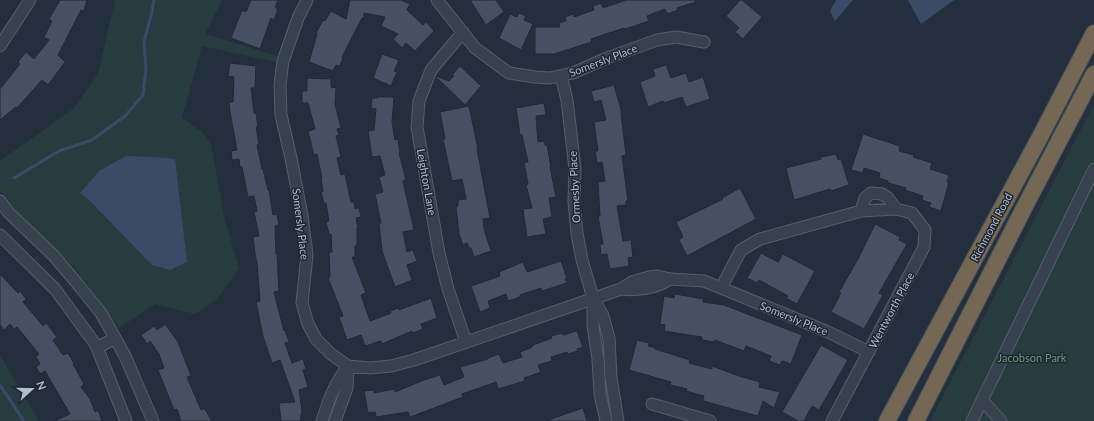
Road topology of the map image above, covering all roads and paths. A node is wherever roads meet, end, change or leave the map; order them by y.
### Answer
1 (30, 0) edge
2 (307, 0) edge
3 (437, 0) edge
4 (463, 32) junction
5 (1094, 33) edge
6 (704, 42) dead end
7 (0, 46) edge
8 (1094, 74) edge
9 (561, 76) junction
10 (1094, 169) edge
11 (0, 201) edge
12 (896, 209) junction
13 (861, 212) junction
14 (0, 235) edge
15 (721, 288) junction
16 (593, 298) junction
17 (115, 338) junction
18 (466, 342) junction
19 (97, 348) junction
20 (869, 352) junction
21 (348, 366) junction
22 (982, 400) junction
23 (652, 404) dead end
24 (126, 421) edge
25 (153, 421) edge
26 (322, 421) edge
27 (335, 421) edge
28 (606, 421) edge
29 (618, 421) edge
30 (710, 421) edge
31 (832, 421) edge
32 (887, 421) edge
33 (916, 421) edge
34 (972, 421) edge
35 (1001, 421) edge

1 - 7 street
2 - 21 street, Somersly Place
3 - 4 street, Somersly Place
4 - 9 street, Somersly Place
4 - 18 street, Leighton Lane
5 - 32 highway, Richmond Road
6 - 9 street, Somersly Place
8 - 33 highway, Richmond Road
9 - 16 street, Ormesby Place
10 - 22 street
11 - 17 street
12 - 13 street, Wentworth Place
12 - 13 street, Wentworth Place
12 - 20 street, Wentworth Place
13 - 15 street, Wentworth Place
14 - 19 street
15 - 16 street, Somersly Place
15 - 20 street, Somersly Place
16 - 18 street, Somersly Place
16 - 28 street, Ormesby Place
16 - 29 street, Ormesby Place
17 - 19 street
17 - 25 street
18 - 21 street, Somersly Place
19 - 24 street
20 - 31 street, Wentworth Place
21 - 26 street
21 - 27 street
22 - 34 street
22 - 35 street
23 - 30 street

